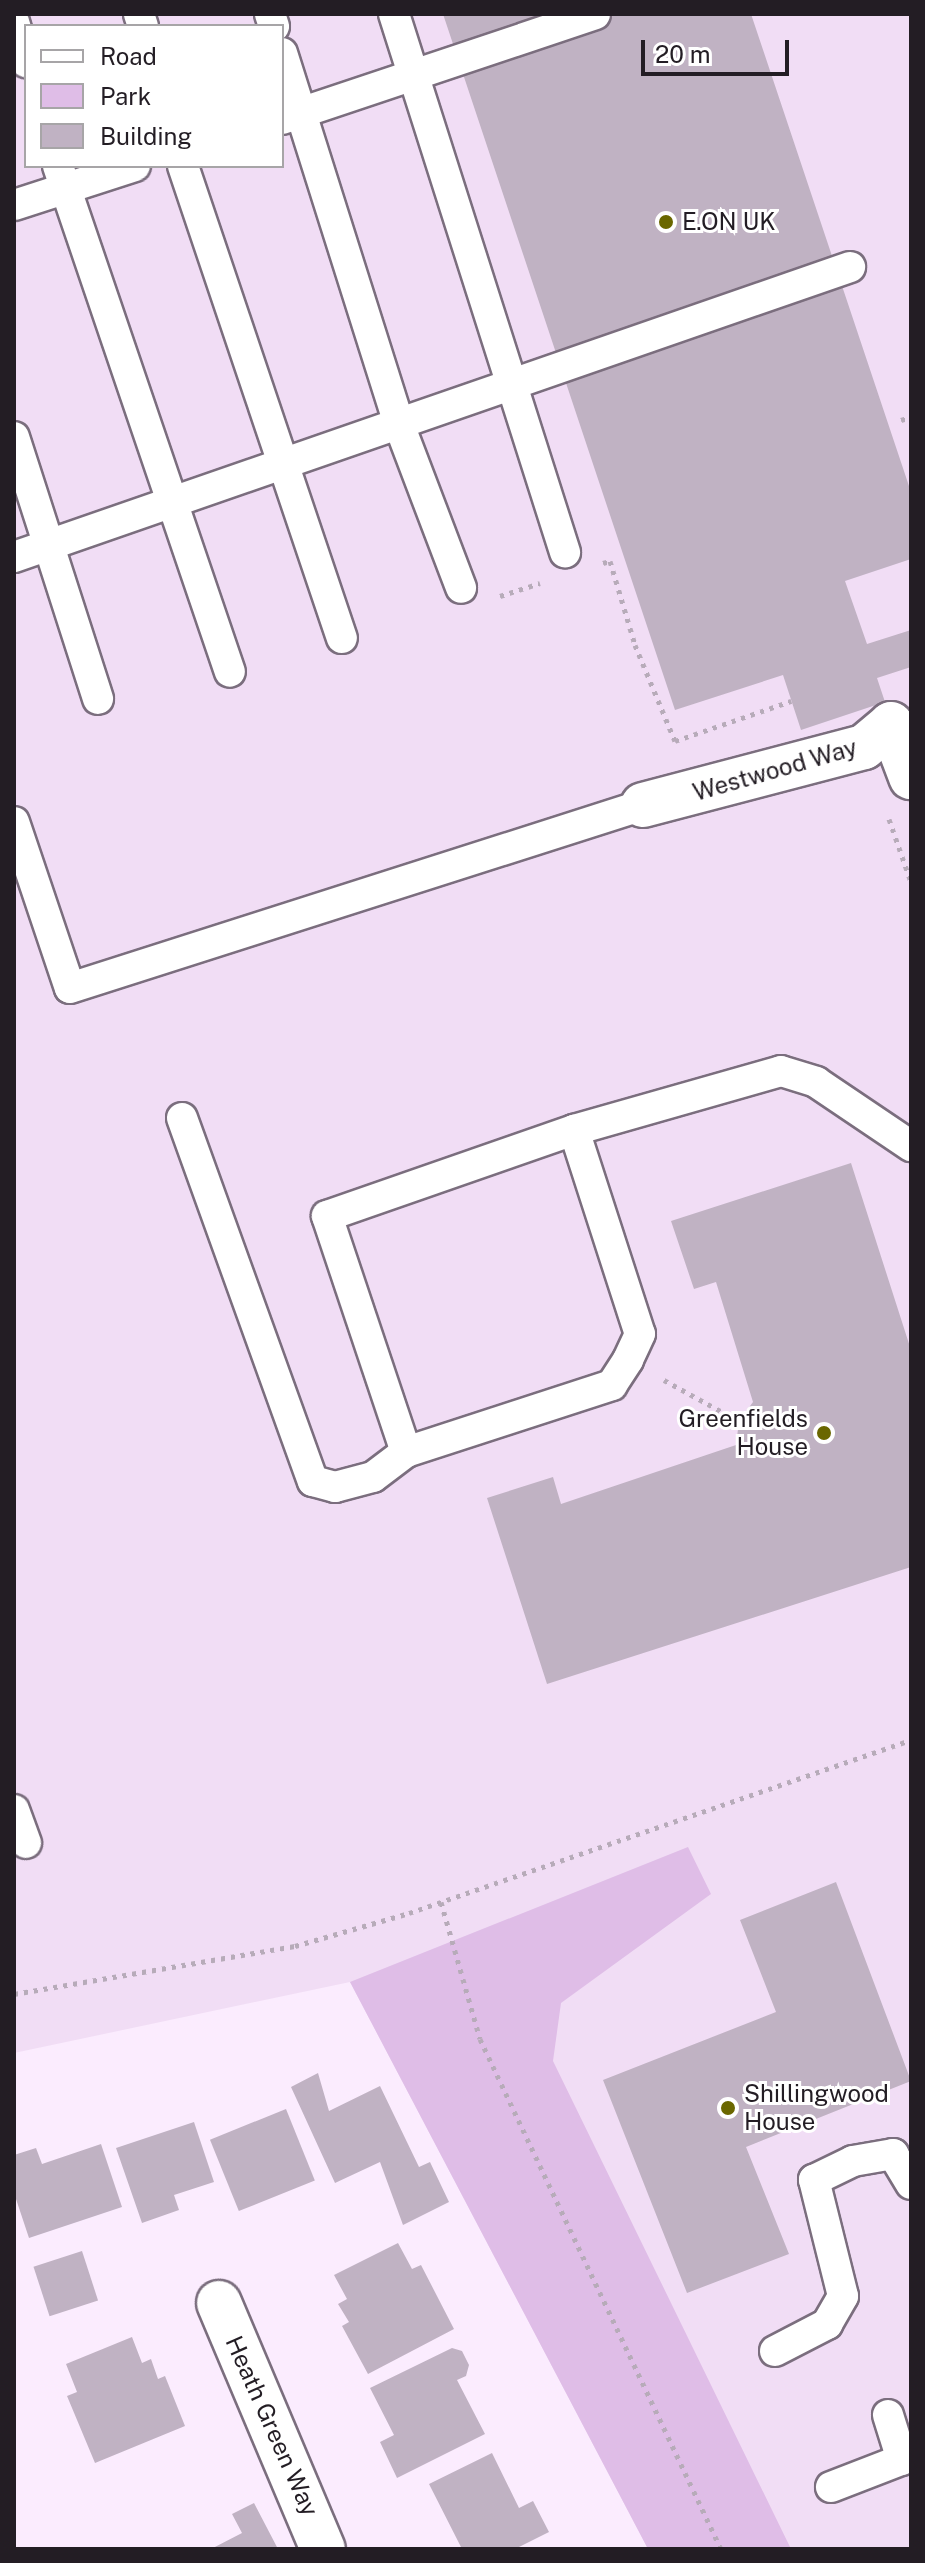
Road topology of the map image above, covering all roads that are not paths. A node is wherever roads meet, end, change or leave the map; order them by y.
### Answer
1 (394, 14) edge
2 (595, 14) edge
3 (14, 22) edge
4 (24, 55) edge
5 (284, 67) edge
6 (416, 75) junction
7 (291, 116) edge
8 (120, 168) edge
9 (184, 168) edge
10 (60, 176) edge
11 (14, 205) edge
12 (850, 267) dead end
13 (515, 383) junction
14 (400, 427) junction
15 (14, 437) edge
16 (282, 466) junction
17 (168, 501) junction
18 (49, 544) junction
19 (565, 552) dead end
20 (14, 557) edge
21 (461, 588) dead end
22 (342, 638) dead end
23 (230, 672) dead end
24 (98, 699) dead end
25 (911, 777) edge
26 (643, 805) joint
27 (14, 822) edge
28 (182, 1118) dead end
29 (574, 1130) junction
30 (911, 1146) edge
31 (406, 1452) junction
32 (14, 1810) edge
33 (26, 1843) dead end
34 (911, 2184) edge
35 (219, 2303) dead end
36 (775, 2351) dead end
37 (888, 2415) dead end
38 (906, 2458) edge
39 (831, 2487) dead end
40 (323, 2549) edge

1 - 6 lane
2 - 6 lane
3 - 4 lane
5 - 7 lane
6 - 7 lane
6 - 13 lane
7 - 14 lane
8 - 10 lane
9 - 16 lane
10 - 11 lane
10 - 17 lane
12 - 13 lane
13 - 14 lane
13 - 19 lane
14 - 16 lane
14 - 21 lane
15 - 18 lane
16 - 17 lane
16 - 22 lane
17 - 18 lane
17 - 23 lane
18 - 20 lane
18 - 24 lane
25 - 26 street, Westwood Way
26 - 27 lane
28 - 31 lane
29 - 30 lane
29 - 31 lane
29 - 31 lane
32 - 33 lane
34 - 36 lane
35 - 40 street, Heath Green Way
37 - 38 lane
38 - 39 lane

